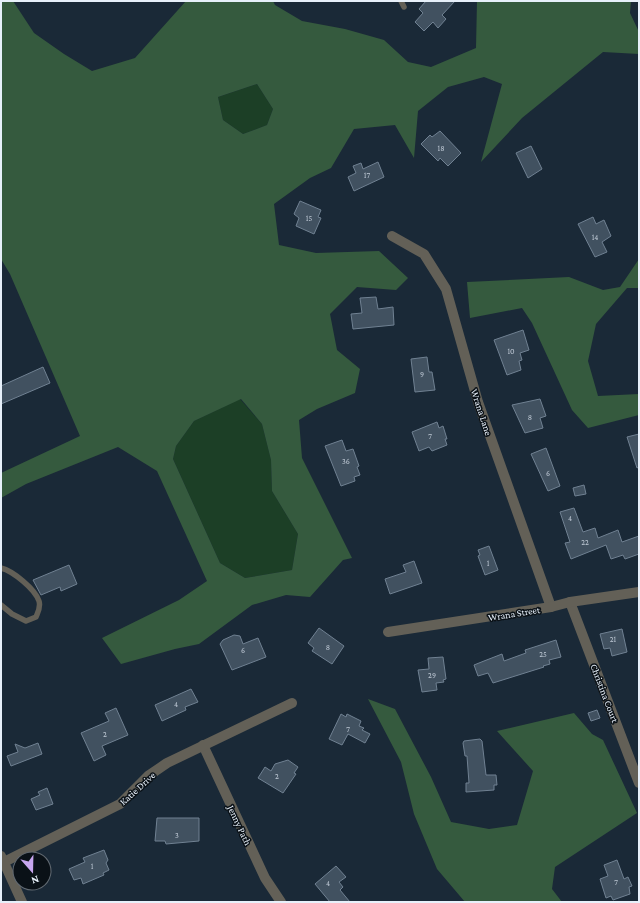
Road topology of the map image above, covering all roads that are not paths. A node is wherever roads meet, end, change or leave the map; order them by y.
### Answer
1 (392, 236) dead end
2 (1, 568) edge
3 (639, 592) edge
4 (570, 602) junction
5 (1, 605) edge
6 (551, 607) junction
7 (388, 632) dead end
8 (292, 702) dead end
9 (203, 745) junction
10 (639, 783) edge
11 (2, 859) edge
12 (22, 902) edge
13 (281, 902) edge

1 - 6 street, Wrana Lane
2 - 5 lane
3 - 4 street, Wrana Street
4 - 6 street, Wrana Street
4 - 10 street, Christina Court
6 - 7 street, Wrana Street
8 - 9 street, Katie Drive
9 - 11 street, Katie Drive
9 - 13 street, Jenny Path
11 - 12 street

